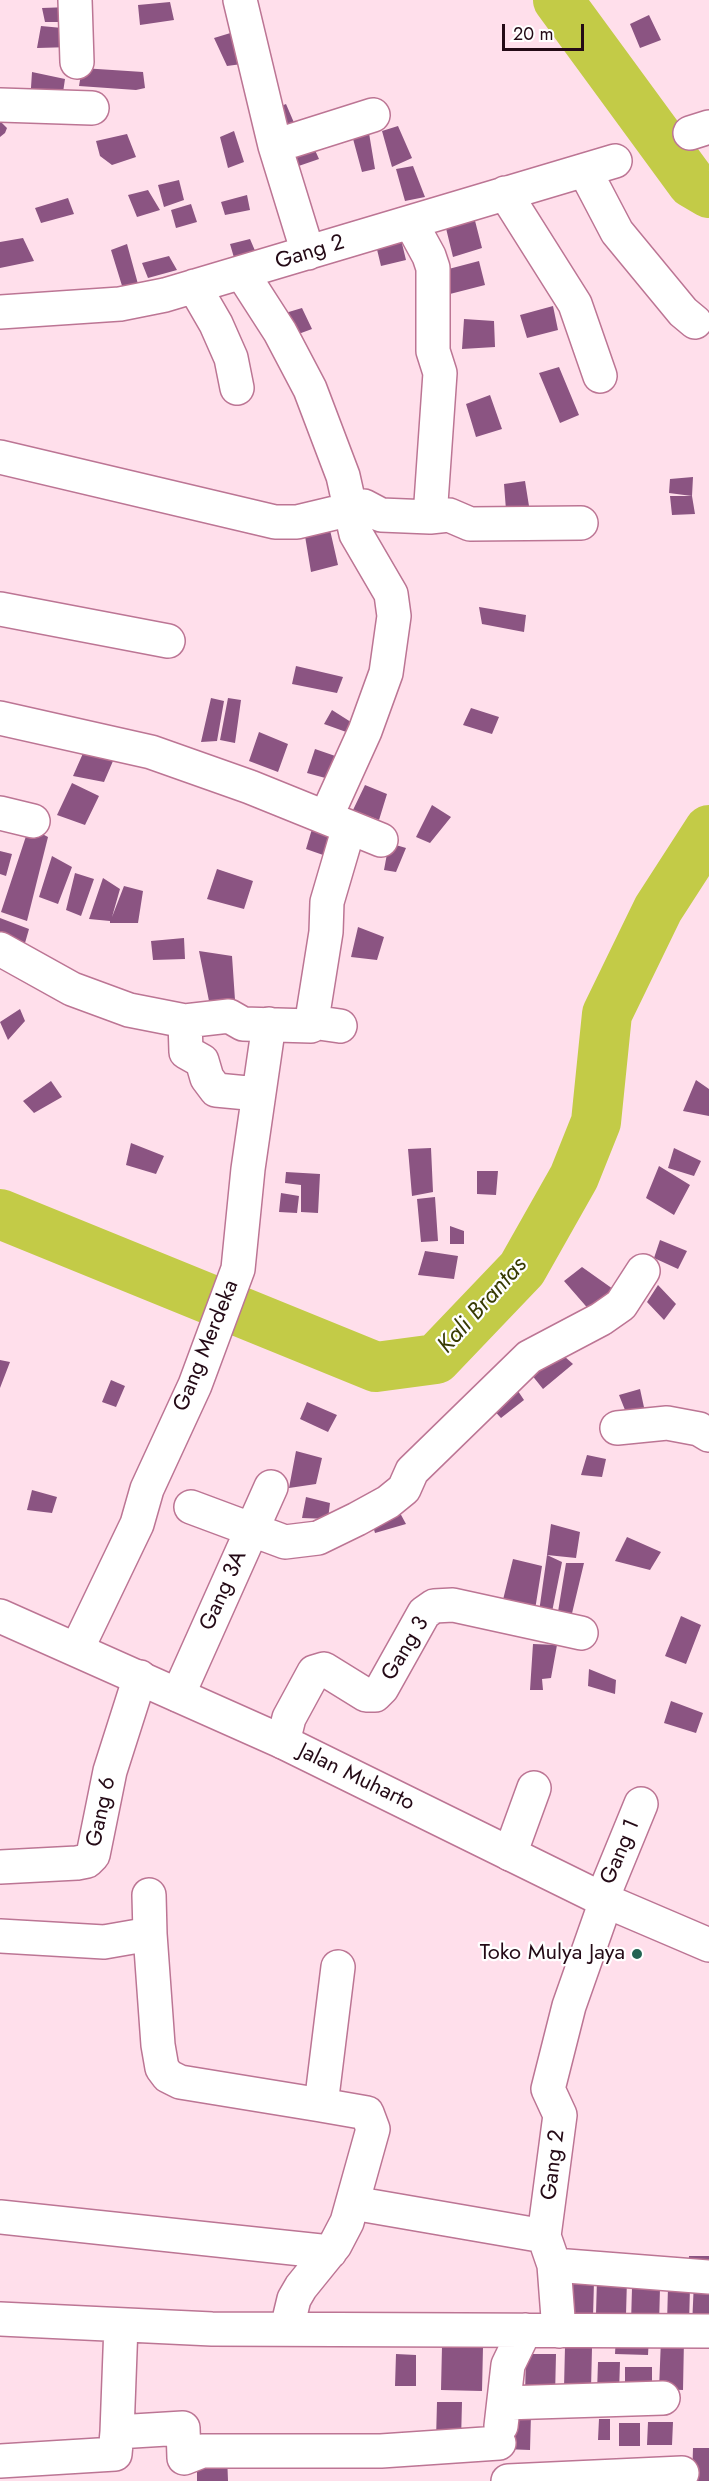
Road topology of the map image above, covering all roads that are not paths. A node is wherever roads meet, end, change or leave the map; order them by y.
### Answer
1 (75, 0) edge
2 (240, 0) edge
3 (77, 62) dead end
4 (0, 105) edge
5 (92, 108) dead end
6 (373, 115) dead end
7 (275, 146) junction
8 (505, 193) junction
9 (411, 223) junction
10 (308, 253) junction
11 (242, 273) junction
12 (194, 286) junction
13 (0, 312) edge
14 (695, 322) dead end
15 (600, 376) dead end
16 (237, 388) dead end
17 (0, 457) edge
18 (349, 510) junction
19 (430, 516) junction
20 (581, 524) dead end
21 (0, 609) edge
22 (168, 641) dead end
23 (0, 718) edge
24 (0, 813) edge
25 (33, 821) dead end
26 (338, 822) junction
27 (381, 840) dead end
28 (0, 949) edge
29 (185, 1021) junction
30 (269, 1024) junction
31 (258, 1094) junction
32 (643, 1271) dead end
33 (617, 1428) dead end
34 (709, 1435) edge
35 (271, 1487) dead end
36 (191, 1508) dead end
37 (252, 1529) junction
38 (0, 1616) edge
39 (582, 1633) dead end
40 (77, 1649) junction
41 (140, 1677) junction
42 (178, 1695) junction
43 (284, 1742) junction
44 (534, 1788) dead end
45 (641, 1804) dead end
46 (510, 1854) junction
47 (0, 1867) edge
48 (148, 1895) dead end
49 (604, 1900) junction
50 (150, 1934) junction
51 (0, 1936) edge
52 (709, 1945) edge
53 (338, 1967) dead end
54 (321, 2105) junction
55 (353, 2203) junction
56 (0, 2217) edge
57 (549, 2251) junction
58 (330, 2252) junction
59 (709, 2277) edge
60 (0, 2319) edge
61 (121, 2325) junction
62 (286, 2328) junction
63 (525, 2330) junction
64 (559, 2331) junction
65 (709, 2331) edge
66 (663, 2398) dead end
67 (504, 2403) junction
68 (117, 2432) junction
69 (499, 2443) junction
70 (0, 2461) edge
71 (682, 2473) dead end
72 (495, 2481) edge
73 (508, 2481) edge

1 - 3 street
2 - 7 street
4 - 5 street
6 - 7 street
7 - 10 street
8 - 9 street, Gang 2
8 - 14 street, Gang 2
8 - 15 street
9 - 10 street, Gang 2
9 - 19 street
10 - 11 street, Gang 2
11 - 12 street, Gang 2
11 - 18 street
12 - 13 street, Gang 2
12 - 16 street
17 - 18 street
18 - 19 street
18 - 26 street
19 - 20 street
21 - 22 street
23 - 26 street
24 - 25 street
26 - 27 street
26 - 30 street
28 - 29 street
29 - 30 street
29 - 31 street
30 - 31 street, Gang Merdeka
31 - 40 street, Gang Merdeka
32 - 37 street
33 - 34 street
35 - 37 street, Gang 3A
36 - 37 street
37 - 42 street, Gang 3A
38 - 40 street, Jalan Muharto
39 - 43 street, Gang 3
40 - 41 street, Jalan Muharto
41 - 42 street, Jalan Muharto
41 - 47 street, Gang 6
42 - 43 street, Jalan Muharto
43 - 46 street, Jalan Muharto
44 - 46 street
45 - 49 street, Gang 1
46 - 49 street, Jalan Muharto
48 - 50 street
49 - 52 street, Jalan Muharto
49 - 57 street, Gang 2
50 - 51 street
50 - 54 street
53 - 54 street
54 - 55 street
55 - 57 street
55 - 58 street
56 - 58 street
57 - 59 street
57 - 64 street, Gang 2
58 - 62 street
60 - 61 street
61 - 62 street
61 - 68 street
62 - 63 street
63 - 64 street
63 - 67 street
64 - 65 street
66 - 67 street
67 - 69 street
68 - 69 street
68 - 70 street
69 - 72 street
71 - 73 street

